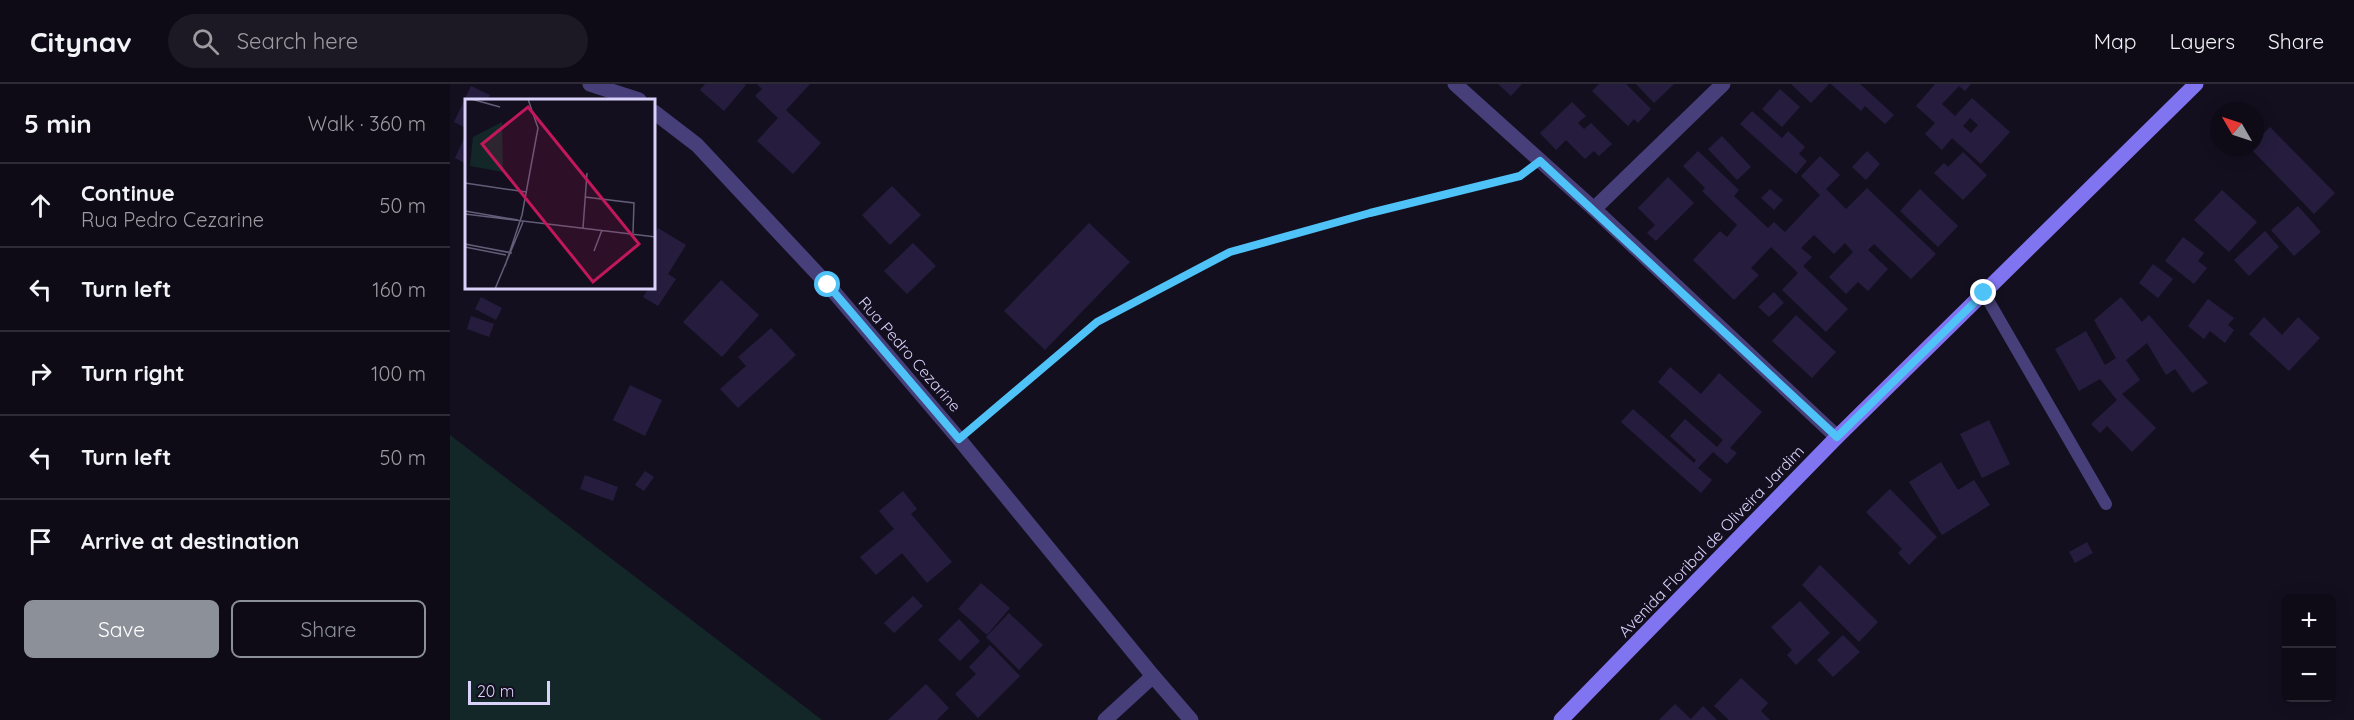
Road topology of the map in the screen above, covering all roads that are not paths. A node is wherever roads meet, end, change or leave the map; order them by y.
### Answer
1 (590, 84) edge
2 (1455, 84) edge
3 (1723, 84) edge
4 (2196, 84) edge
5 (636, 99) edge
6 (656, 114) edge
7 (1594, 209) junction
8 (1984, 293) junction
9 (1837, 437) junction
10 (2106, 504) dead end
11 (1153, 676) junction
12 (1105, 720) edge
13 (1191, 720) edge
14 (1561, 720) edge

1 - 5 street
2 - 7 street
3 - 7 street
4 - 8 street, Avenida Floribal de Oliveira Jardim
6 - 11 street, Rua Pedro Cezarine
7 - 9 street
8 - 9 street, Avenida Floribal de Oliveira Jardim
8 - 10 lane
9 - 14 street, Avenida Floribal de Oliveira Jardim
11 - 12 street
11 - 13 street, Rua Pedro Cezarine

